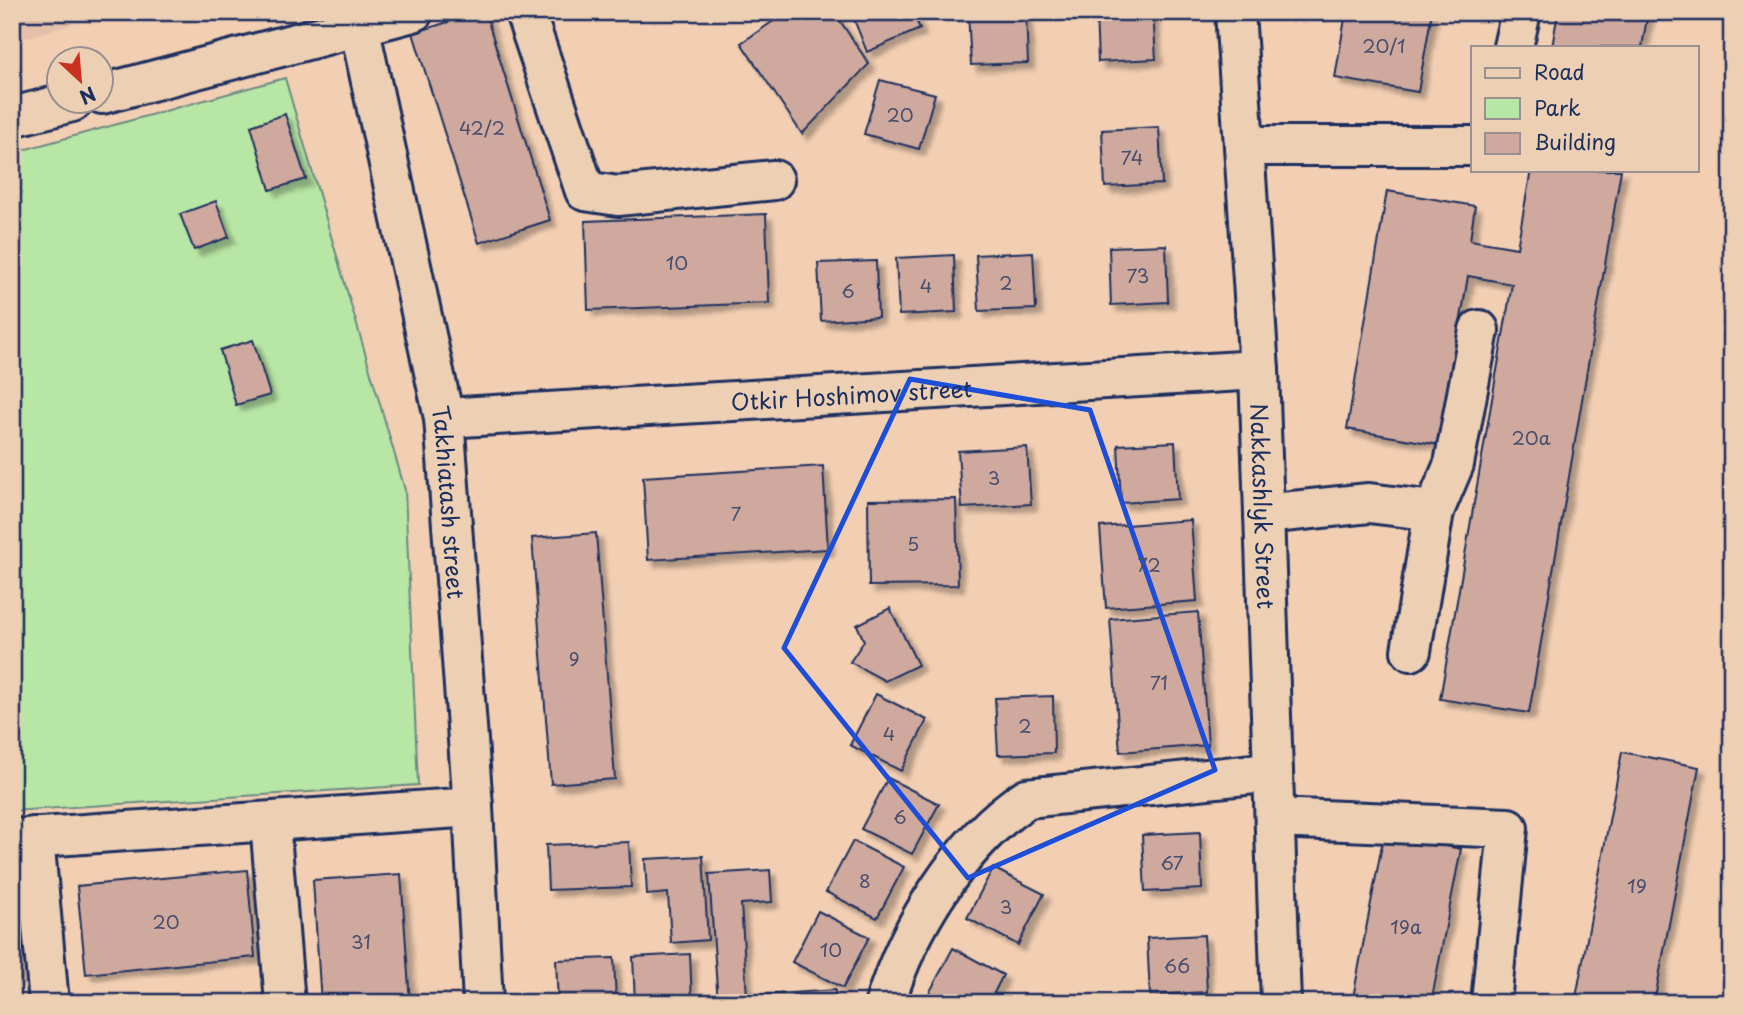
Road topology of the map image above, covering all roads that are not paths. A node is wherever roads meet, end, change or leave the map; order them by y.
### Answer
1 (413, 12) edge
2 (525, 12) edge
3 (1235, 12) edge
4 (1521, 12) edge
5 (358, 19) edge
6 (1513, 46) edge
7 (116, 90) edge
8 (46, 108) edge
9 (12, 117) edge
10 (1244, 146) junction
11 (1471, 146) edge
12 (774, 180) dead end
13 (1479, 330) dead end
14 (1259, 370) junction
15 (444, 418) junction
16 (1434, 511) junction
17 (1264, 514) junction
18 (1411, 652) dead end
19 (1273, 772) junction
20 (473, 807) junction
21 (1275, 818) junction
22 (270, 822) junction
23 (23, 838) edge
24 (49, 1003) edge
25 (285, 1003) edge
26 (483, 1003) edge
27 (885, 1003) edge
28 (1281, 1003) edge
29 (1491, 1003) edge

1 - 5 street
2 - 12 street
3 - 10 street, Nakkashlyk Street
4 - 6 street
5 - 7 street
5 - 15 street, Takhiatash street
8 - 9 street
10 - 11 street
10 - 14 street, Nakkashlyk Street
13 - 16 street
14 - 15 street, Otkir Hoshimov street
14 - 17 street, Nakkashlyk Street
15 - 20 street, Takhiatash street
16 - 17 street
16 - 18 street
17 - 19 street, Nakkashlyk Street
19 - 21 street, Nakkashlyk Street
19 - 27 street
20 - 22 street
20 - 26 street, Takhiatash street
21 - 28 street, Nakkashlyk Street
21 - 29 street
22 - 23 street
22 - 25 street
23 - 24 street

